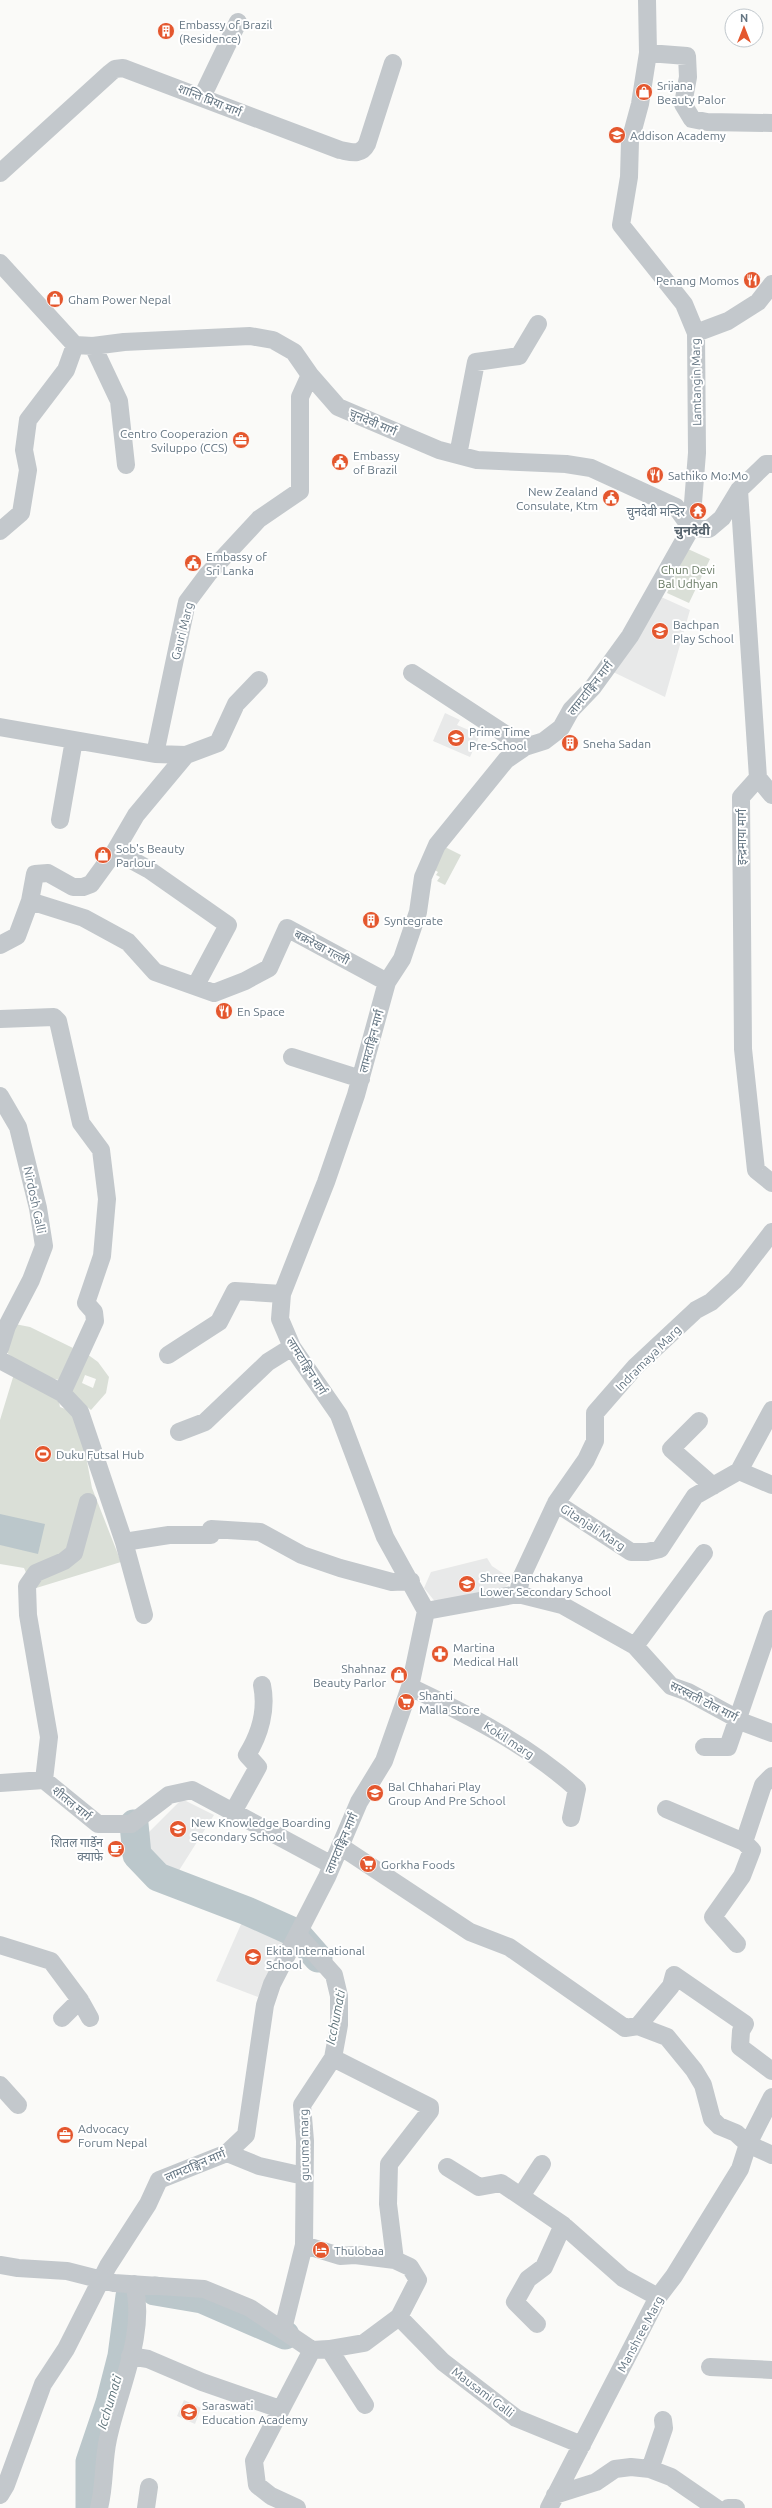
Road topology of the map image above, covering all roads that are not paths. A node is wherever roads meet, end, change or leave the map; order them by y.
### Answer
1 (647, 0) edge
2 (238, 22) dead end
3 (648, 54) junction
4 (393, 63) dead end
5 (202, 97) junction
6 (772, 123) edge
7 (0, 173) edge
8 (0, 263) edge
9 (772, 284) edge
10 (538, 324) dead end
11 (696, 333) junction
12 (70, 340) junction
13 (93, 346) junction
14 (310, 375) junction
15 (458, 455) junction
16 (772, 464) edge
17 (126, 465) dead end
18 (739, 490) junction
19 (691, 528) junction
20 (0, 531) edge
21 (412, 673) dead end
22 (259, 680) dead end
23 (0, 727) edge
24 (74, 740) junction
25 (525, 747) junction
26 (154, 754) junction
27 (186, 755) junction
28 (758, 778) junction
29 (772, 795) edge
30 (60, 820) dead end
31 (115, 851) junction
32 (30, 901) junction
33 (0, 945) edge
34 (387, 982) junction
35 (196, 985) junction
36 (0, 1019) edge
37 (292, 1057) dead end
38 (361, 1079) junction
39 (0, 1096) edge
40 (772, 1183) edge
41 (772, 1232) edge
42 (282, 1294) junction
43 (292, 1347) junction
44 (0, 1348) edge
45 (168, 1355) dead end
46 (0, 1360) edge
47 (62, 1393) junction
48 (772, 1410) edge
49 (699, 1421) dead end
50 (179, 1432) dead end
51 (739, 1471) junction
52 (772, 1485) edge
53 (713, 1486) junction
54 (88, 1502) dead end
55 (556, 1503) junction
56 (124, 1542) junction
57 (704, 1553) dead end
58 (411, 1581) junction
59 (518, 1594) junction
60 (426, 1611) junction
61 (144, 1616) dead end
62 (772, 1619) edge
63 (635, 1646) junction
64 (262, 1685) dead end
65 (410, 1687) junction
66 (740, 1718) junction
67 (772, 1733) edge
68 (704, 1747) dead end
69 (772, 1776) edge
70 (44, 1780) junction
71 (0, 1783) edge
72 (666, 1809) dead end
73 (233, 1812) junction
74 (571, 1818) dead end
75 (744, 1842) junction
76 (340, 1846) junction
77 (332, 1865) junction
78 (298, 1935) junction
79 (737, 1944) dead end
80 (0, 1945) edge
81 (80, 2000) junction
82 (62, 2018) dead end
83 (90, 2018) dead end
84 (638, 2026) junction
85 (333, 2058) junction
86 (772, 2071) edge
87 (0, 2085) edge
88 (772, 2097) edge
89 (18, 2105) dead end
90 (748, 2144) junction
91 (227, 2153) junction
92 (772, 2155) edge
93 (542, 2164) dead end
94 (447, 2167) dead end
95 (304, 2176) junction
96 (522, 2196) junction
97 (563, 2225) junction
98 (304, 2245) junction
99 (395, 2260) junction
100 (0, 2265) edge
101 (103, 2278) junction
102 (134, 2284) junction
103 (658, 2297) junction
104 (399, 2317) junction
105 (538, 2324) dead end
106 (283, 2329) junction
107 (321, 2349) junction
108 (130, 2356) junction
109 (710, 2367) dead end
110 (772, 2370) edge
111 (366, 2404) dead end
112 (280, 2409) junction
113 (663, 2420) dead end
114 (582, 2444) junction
115 (650, 2469) junction
116 (149, 2487) dead end
117 (0, 2494) edge
118 (552, 2502) edge
119 (99, 2508) edge
120 (146, 2508) edge
121 (297, 2508) edge
122 (716, 2508) edge
123 (728, 2508) edge
124 (736, 2508) edge

1 - 3 street, Lamtangin Marg
2 - 5 street
3 - 6 street
3 - 11 street, Lamtangin Marg
4 - 5 street, शान्ति प्रिया मार्ग
5 - 7 street, शान्ति प्रिया मार्ग
8 - 12 street
9 - 11 street
10 - 15 street
11 - 19 street, Lamtangin Marg
12 - 13 street, चुनदेवी मार्ग
12 - 20 street
13 - 14 street, चुनदेवी मार्ग
13 - 17 street
14 - 15 street, चुनदेवी मार्ग
14 - 26 street, Gauri Marg
15 - 19 street, चुनदेवी मार्ग
16 - 18 street
18 - 19 street
18 - 28 street
19 - 25 street, लामटाङ्गिन मार्ग
21 - 25 street
22 - 27 street
23 - 24 street
24 - 26 street
24 - 30 street
25 - 34 street, लामटाङ्गिन मार्ग
26 - 27 street
27 - 31 street
28 - 29 street
28 - 40 street, इन्द्रमाया मार्ग
31 - 32 street
31 - 35 street
32 - 33 street
32 - 35 street, बक्ररेखा गल्ली
34 - 35 street, बक्ररेखा गल्ली
34 - 38 street, लामटाङ्गिन मार्ग
36 - 47 street
37 - 38 street
38 - 42 street, लामटाङ्गिन मार्ग
39 - 44 street, Nirdosh Galli
41 - 55 street, Indramaya Marg
42 - 43 street, लामटाङ्गिन मार्ग
42 - 45 street
43 - 50 street
43 - 58 street, लामटाङ्गिन मार्ग
46 - 47 street
47 - 56 street
48 - 51 street
49 - 53 street
51 - 52 street
51 - 53 street, Gitanjali Marg
53 - 55 street, Gitanjali Marg
54 - 70 street
55 - 59 street, Gitanjali Marg
56 - 58 street
56 - 61 street
57 - 63 street
58 - 60 street, लामटाङ्गिन मार्ग
59 - 60 street
59 - 63 street, सरस्वती टोल मार्ग
60 - 65 street
62 - 66 street
63 - 66 street, सरस्वती टोल मार्ग
64 - 73 street
65 - 74 street, Kokil marg
65 - 76 street, लामटाङ्गिन मार्ग
66 - 67 street, सरस्वती टोल मार्ग
66 - 68 street
69 - 75 street
70 - 71 street, शीतल मार्ग
70 - 73 street, शीतल मार्ग
72 - 75 street
73 - 77 street, शीतल मार्ग
75 - 79 street
76 - 77 street, लामटाङ्गिन मार्ग
76 - 84 street
77 - 78 street, लामटाङ्गिन मार्ग
78 - 85 street, guruma marg
78 - 91 street, लामटाङ्गिन मार्ग
80 - 81 street
81 - 82 street
81 - 83 street
84 - 86 street
84 - 90 street
85 - 95 street, guruma marg
85 - 99 street
87 - 89 street
88 - 90 street, Manshree Marg
90 - 92 street
90 - 103 street, Manshree Marg
91 - 95 street
91 - 101 street, लामटाङ्गिन मार्ग
93 - 96 street
94 - 96 street
95 - 98 street, guruma marg
96 - 97 street
97 - 103 street
97 - 105 street
98 - 99 street
98 - 106 street, guruma marg
99 - 104 street
100 - 101 street
101 - 102 street
101 - 117 street, लामटाङ्गिन मार्ग
102 - 106 street
102 - 108 street
103 - 114 street, Manshree Marg
104 - 107 street
104 - 114 street, Mausami Galli
106 - 107 street
107 - 111 street
107 - 112 street
108 - 112 street
108 - 119 street
109 - 110 street
112 - 121 street
113 - 115 street
114 - 118 street, Manshree Marg
115 - 118 street
115 - 122 street
116 - 120 street
123 - 124 street

